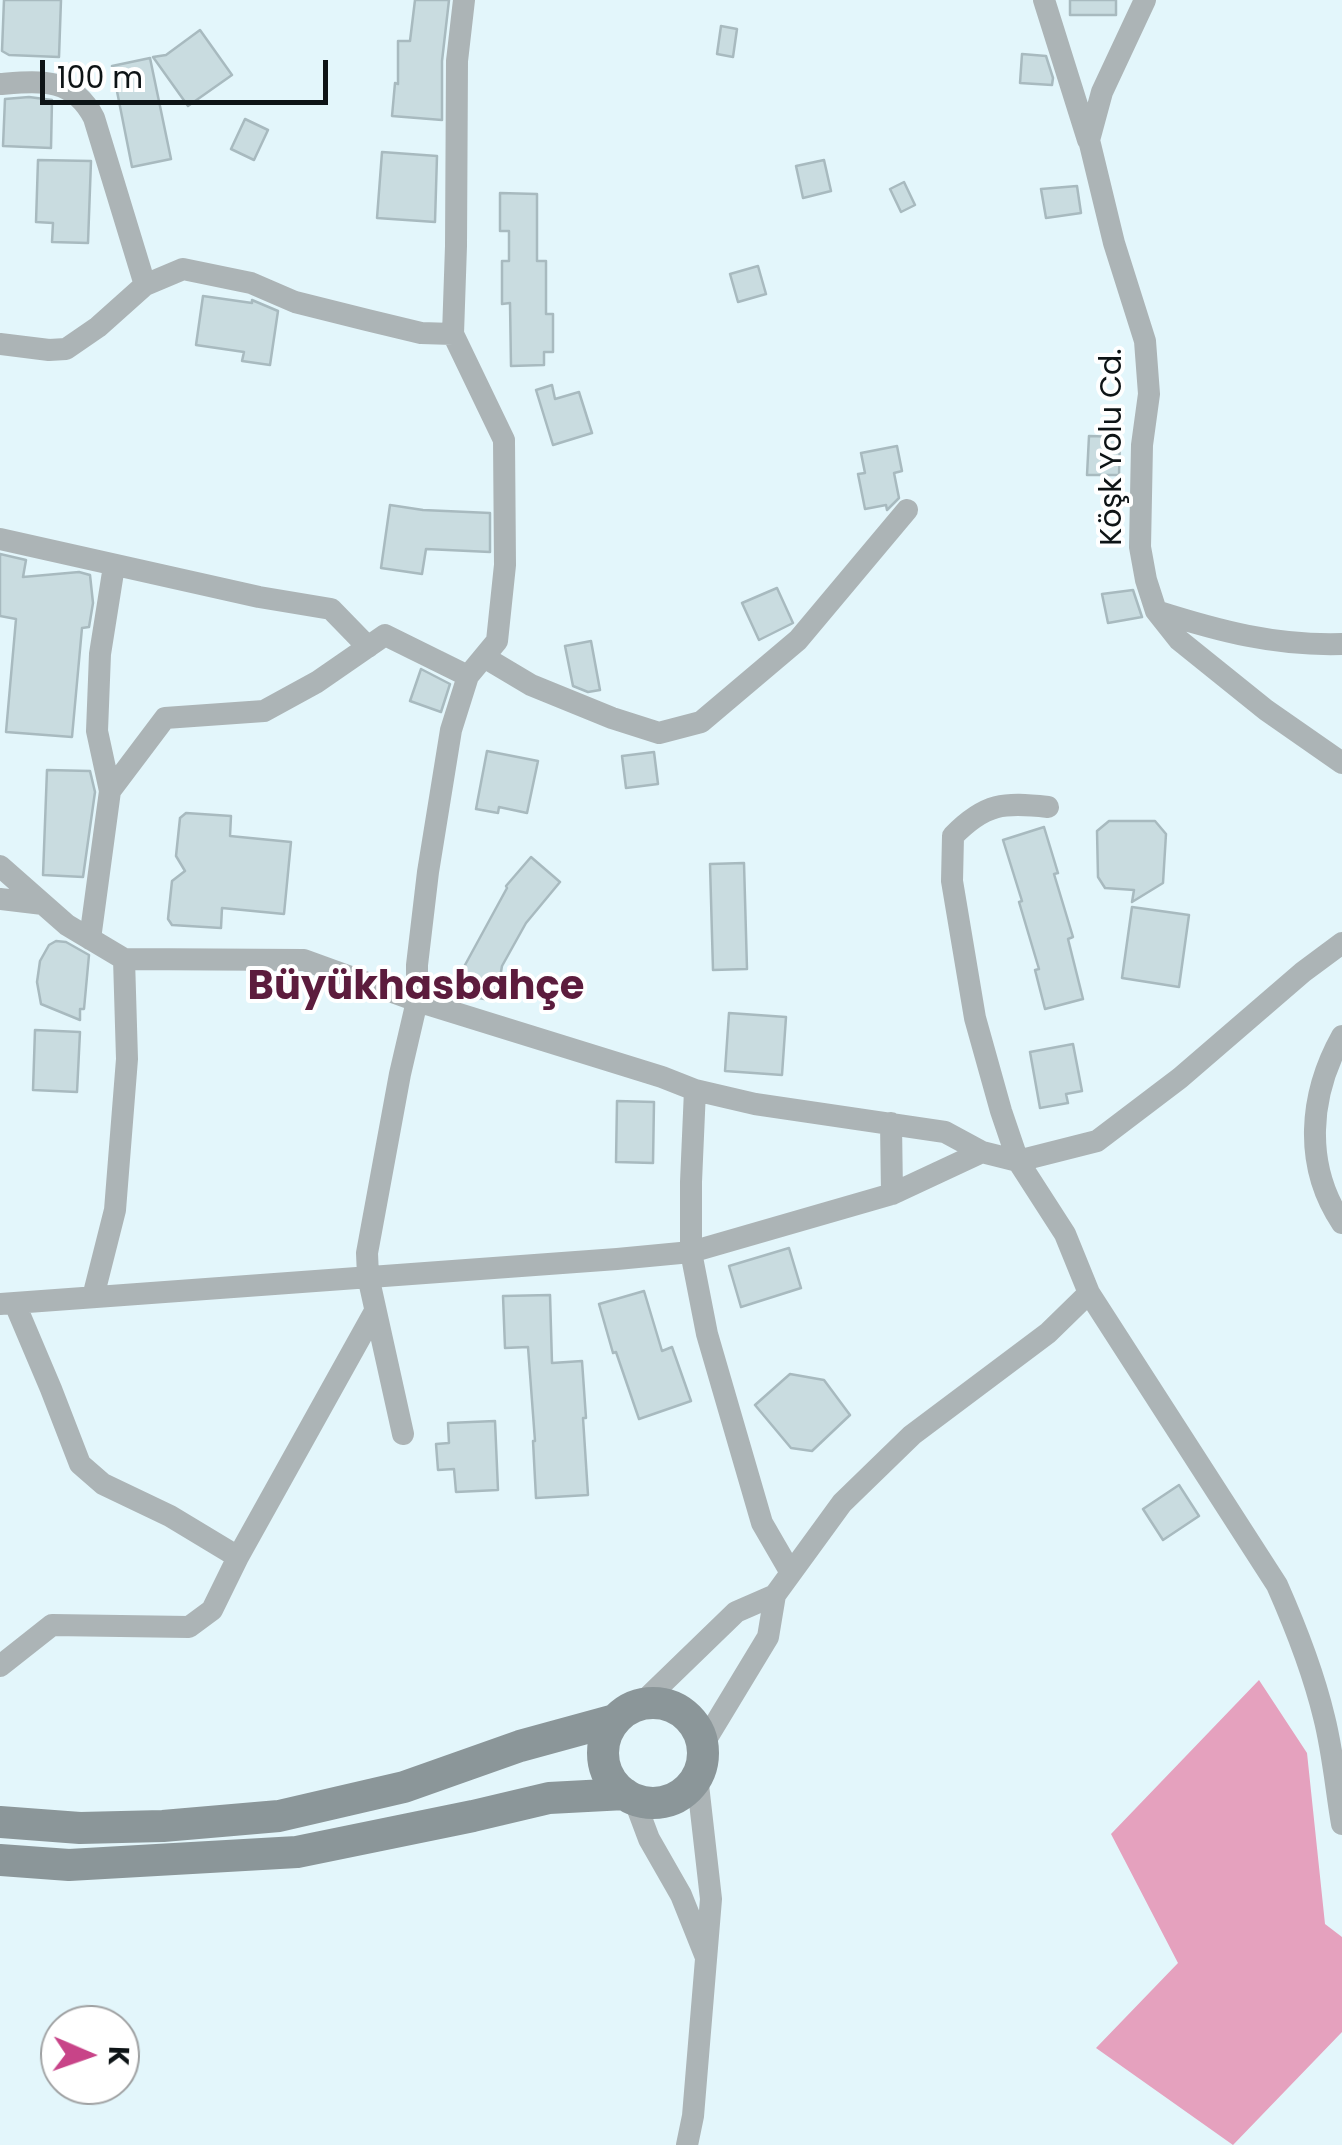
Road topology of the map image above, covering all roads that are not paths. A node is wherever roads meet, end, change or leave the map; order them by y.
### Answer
1 (464, 0) edge
2 (1044, 0) edge
3 (1145, 0) edge
4 (0, 84) edge
5 (1089, 140) junction
6 (144, 284) junction
7 (453, 334) junction
8 (0, 344) edge
9 (907, 510) dead end
10 (0, 539) edge
11 (114, 566) junction
12 (1156, 611) junction
13 (1342, 644) edge
14 (368, 647) junction
15 (484, 657) junction
16 (468, 676) junction
17 (1342, 763) edge
18 (110, 791) junction
19 (1048, 807) dead end
20 (0, 866) edge
21 (0, 900) edge
22 (43, 904) junction
23 (90, 939) junction
24 (1342, 943) edge
25 (124, 959) junction
26 (417, 1001) junction
27 (1342, 1036) edge
28 (695, 1090) junction
29 (890, 1123) junction
30 (982, 1152) junction
31 (1018, 1161) junction
32 (892, 1194) junction
33 (1342, 1222) edge
34 (691, 1252) junction
35 (368, 1276) junction
36 (1088, 1293) junction
37 (93, 1297) junction
38 (7, 1304) edge
39 (376, 1311) junction
40 (403, 1434) dead end
41 (238, 1557) junction
42 (791, 1573) junction
43 (775, 1596) junction
44 (0, 1666) edge
45 (628, 1712) junction
46 (700, 1761) junction
47 (630, 1796) junction
48 (0, 1822) edge
49 (1342, 1824) edge
50 (0, 1860) edge
51 (708, 1960) junction
52 (688, 2145) edge

1 - 7 street
2 - 5 street
3 - 5 street, Köşk Yolu Cd.
4 - 6 street
5 - 12 street, Köşk Yolu Cd.
6 - 7 street
6 - 8 street
7 - 15 street
9 - 15 street
10 - 11 street
11 - 14 street
11 - 18 street
12 - 13 street
12 - 17 street, Köşk Yolu Cd.
14 - 16 street
14 - 18 street
15 - 16 street
16 - 26 street
18 - 23 street
19 - 31 street
20 - 22 street
21 - 22 street
22 - 23 street
23 - 25 street
24 - 31 street
25 - 26 street
25 - 37 street
26 - 28 street
26 - 35 street
27 - 33 street
28 - 29 street
28 - 34 street
29 - 30 street
29 - 32 street
30 - 31 street
30 - 32 street
31 - 36 street
32 - 34 street
34 - 35 street
34 - 42 street
35 - 37 street
35 - 39 street
36 - 42 street
36 - 49 street
37 - 38 street
38 - 41 street
39 - 40 street
39 - 41 street
41 - 44 street
42 - 43 street
43 - 45 street
43 - 46 street
45 - 46 street
45 - 47 street
45 - 48 street
46 - 47 street
46 - 51 street
47 - 50 street
47 - 51 street
51 - 52 street

